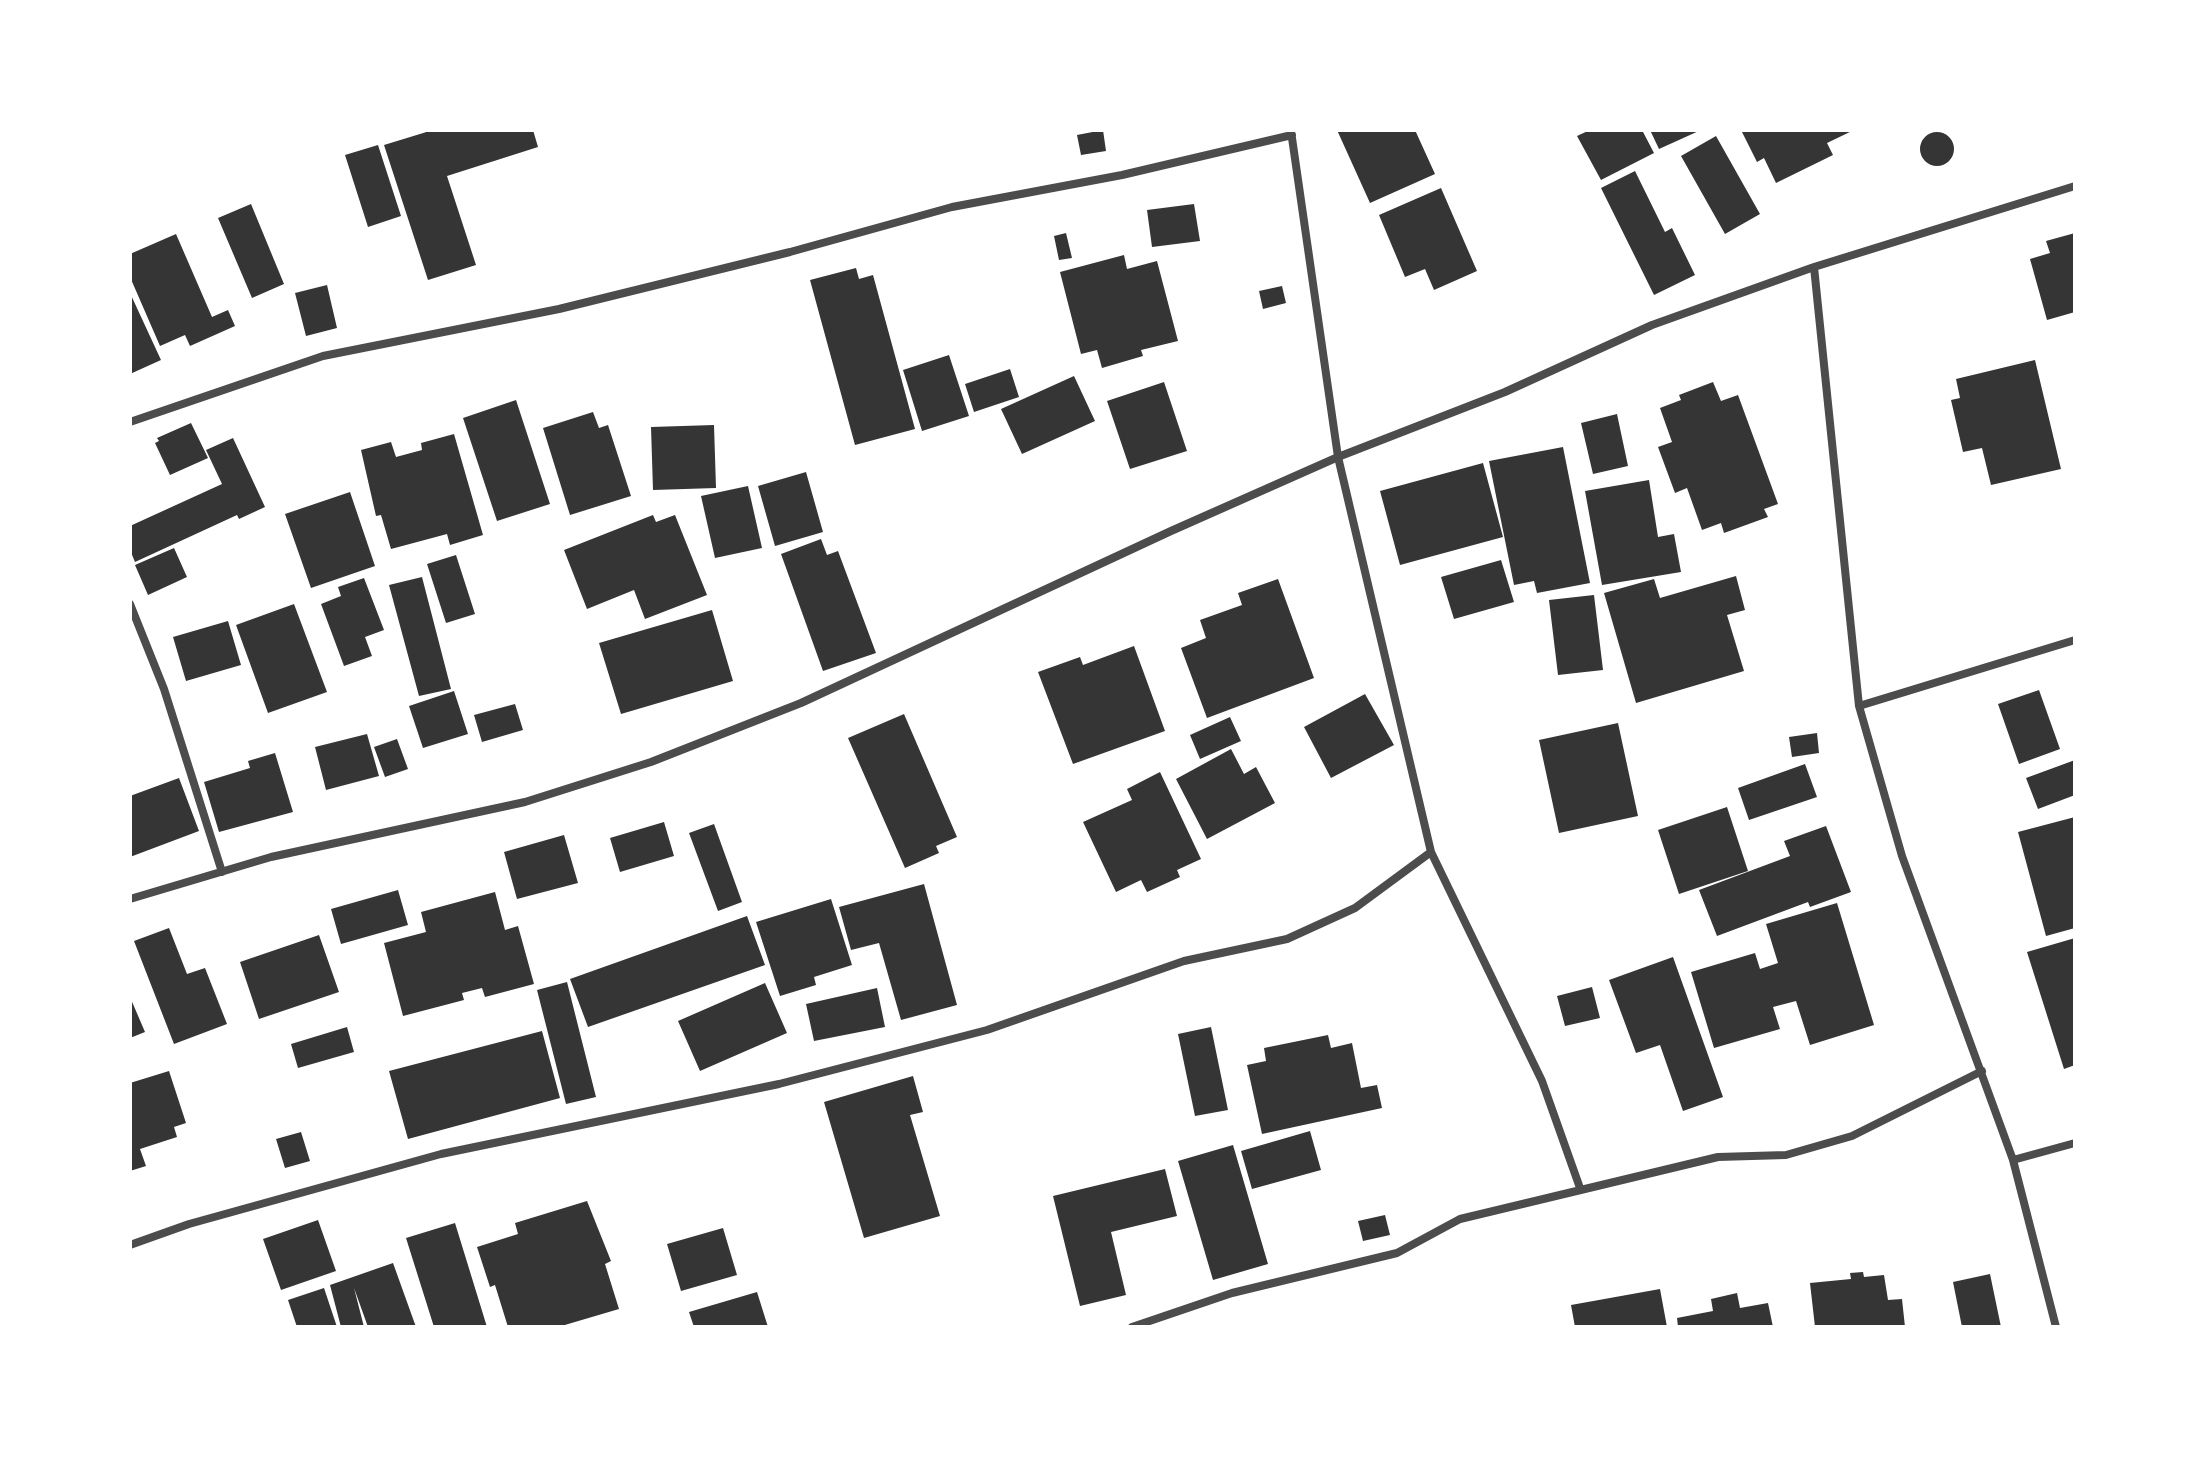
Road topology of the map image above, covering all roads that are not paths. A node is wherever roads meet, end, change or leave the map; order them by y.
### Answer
1 (1291, 132) edge
2 (2075, 186) edge
3 (1814, 267) junction
4 (130, 422) edge
5 (1338, 457) junction
6 (130, 604) edge
7 (2075, 640) edge
8 (1859, 706) junction
9 (1431, 852) junction
10 (222, 872) junction
11 (130, 899) edge
12 (1982, 1071) junction
13 (2075, 1143) edge
14 (2013, 1160) junction
15 (1580, 1188) junction
16 (130, 1245) edge
17 (1132, 1327) edge
18 (2056, 1327) edge

1 - 4 street
1 - 5 street
2 - 3 street
3 - 5 street
3 - 8 street
5 - 9 street
5 - 10 street
6 - 10 street
7 - 8 street
8 - 12 street
9 - 15 street
9 - 16 street
10 - 11 street
12 - 14 street
12 - 15 street
13 - 14 street
14 - 18 street
15 - 17 street

